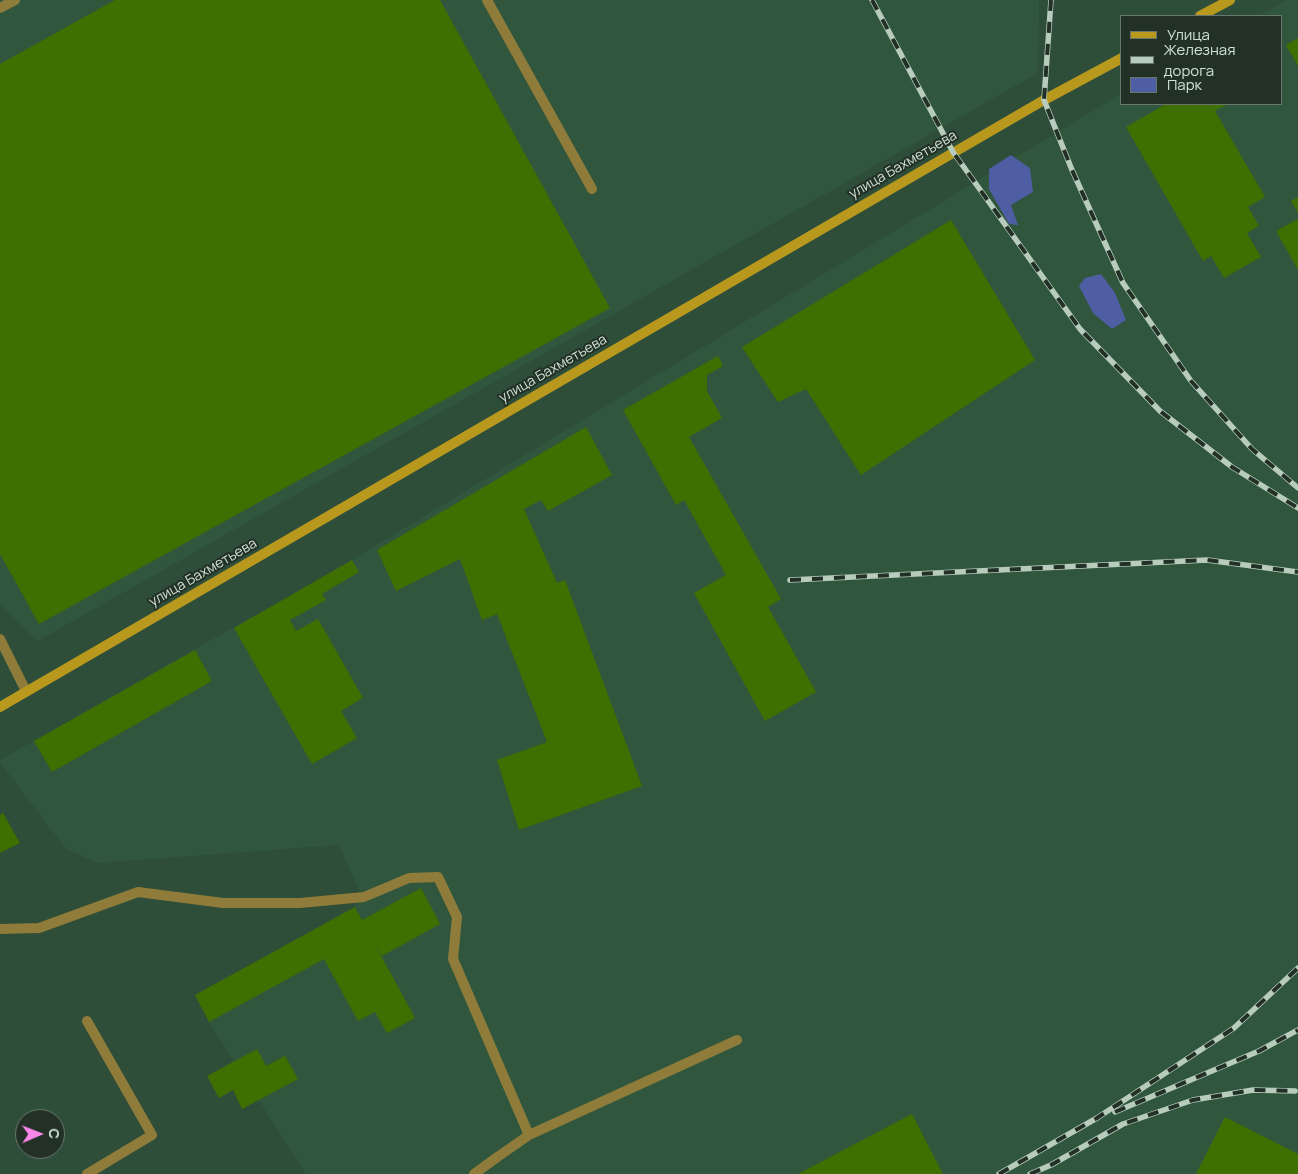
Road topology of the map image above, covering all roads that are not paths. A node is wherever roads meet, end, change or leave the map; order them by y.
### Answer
1 (15, 0) edge
2 (487, 0) edge
3 (1230, 0) edge
4 (0, 8) edge
5 (1202, 15) edge
6 (1120, 59) edge
7 (592, 189) dead end
8 (0, 639) edge
9 (26, 691) junction
10 (0, 706) edge
11 (0, 929) edge
12 (87, 1021) dead end
13 (737, 1040) dead end
14 (529, 1135) junction
15 (87, 1174) edge
16 (474, 1174) edge

1 - 4 street
2 - 7 street
3 - 5 street
6 - 9 street, улица Бахметьева
8 - 9 street
9 - 10 street, улица Бахметьева
11 - 14 street
12 - 15 street
13 - 14 street
14 - 16 street

